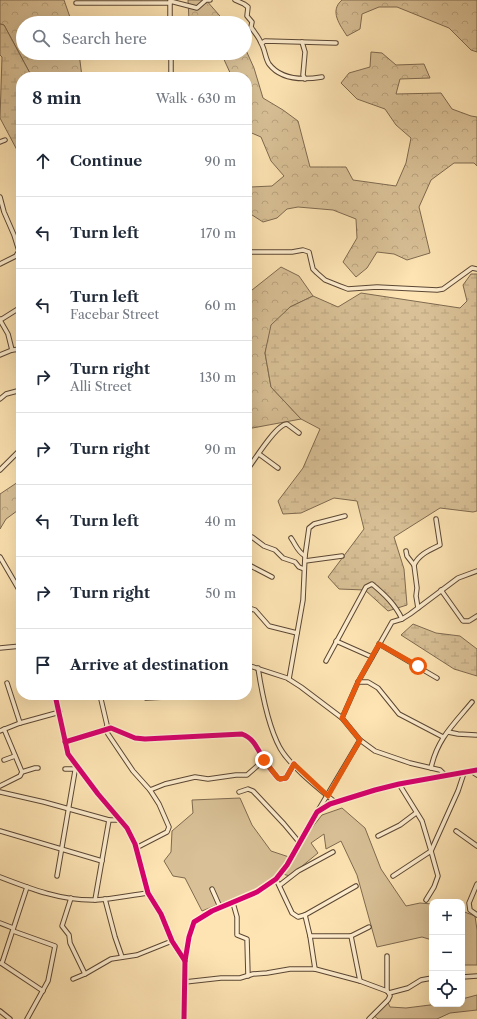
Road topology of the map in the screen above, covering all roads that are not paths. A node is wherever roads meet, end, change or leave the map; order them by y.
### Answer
1 (210, 0) edge
2 (235, 0) edge
3 (170, 1) edge
4 (76, 3) dead end
5 (170, 16) edge
6 (247, 16) edge
7 (252, 28) edge
8 (302, 42) junction
9 (262, 43) junction
10 (336, 43) dead end
11 (171, 60) edge
12 (171, 72) edge
13 (322, 77) dead end
14 (305, 79) junction
15 (5, 140) dead end
16 (0, 142) edge
17 (0, 197) edge
18 (16, 241) edge
19 (252, 252) edge
20 (16, 256) edge
21 (0, 264) edge
22 (477, 269) edge
23 (16, 310) edge
24 (1, 320) edge
25 (12, 350) junction
26 (16, 350) edge
27 (0, 354) edge
28 (16, 391) edge
29 (0, 399) edge
30 (299, 433) dead end
31 (16, 454) edge
32 (258, 454) junction
33 (252, 463) edge
34 (278, 468) dead end
35 (0, 470) edge
36 (345, 516) dead end
37 (436, 519) dead end
38 (252, 537) edge
39 (291, 538) dead end
40 (406, 551) dead end
41 (0, 556) edge
42 (305, 556) junction
43 (342, 556) dead end
44 (305, 561) junction
45 (414, 565) junction
46 (252, 567) edge
47 (304, 569) junction
48 (477, 571) edge
49 (272, 577) dead end
50 (16, 584) edge
51 (441, 590) junction
52 (418, 608) junction
53 (252, 609) edge
54 (477, 616) edge
55 (402, 619) junction
56 (297, 633) junction
57 (336, 641) junction
58 (379, 644) junction
59 (16, 646) edge
60 (0, 648) edge
61 (372, 657) junction
62 (326, 661) dead end
63 (252, 666) edge
64 (258, 668) junction
65 (437, 678) dead end
66 (289, 679) junction
67 (358, 682) junction
68 (6, 683) dead end
69 (56, 700) edge
70 (101, 700) edge
71 (472, 702) dead end
72 (60, 712) junction
73 (342, 718) junction
74 (20, 723) junction
75 (4, 729) junction
76 (106, 729) junction
77 (0, 731) edge
78 (448, 732) junction
79 (476, 735) edge
80 (443, 737) junction
81 (360, 740) junction
82 (65, 742) junction
83 (15, 756) junction
84 (4, 760) dead end
85 (264, 760) junction
86 (294, 764) junction
87 (76, 765) junction
88 (38, 768) dead end
89 (430, 768) junction
90 (65, 769) dead end
91 (75, 769) junction
92 (477, 770) edge
93 (471, 771) junction
94 (22, 772) junction
95 (464, 773) junction
96 (477, 775) edge
97 (446, 776) junction
98 (399, 784) junction
99 (0, 786) edge
100 (150, 790) junction
101 (0, 792) edge
102 (239, 792) dead end
103 (328, 796) junction
104 (335, 802) junction
105 (69, 809) junction
106 (317, 812) junction
107 (416, 813) junction
108 (108, 820) junction
109 (120, 820) junction
110 (456, 831) dead end
111 (0, 832) edge
112 (378, 836) dead end
113 (299, 842) junction
114 (477, 846) edge
115 (136, 848) junction
116 (62, 849) junction
117 (432, 851) junction
118 (333, 852) dead end
119 (102, 861) junction
120 (57, 876) dead end
121 (393, 876) dead end
122 (0, 877) edge
123 (276, 879) junction
124 (280, 884) junction
125 (477, 884) edge
126 (356, 886) dead end
127 (27, 887) junction
128 (212, 889) dead end
129 (148, 893) junction
130 (71, 898) junction
131 (105, 899) junction
132 (95, 900) junction
133 (426, 900) dead end
134 (233, 903) junction
135 (220, 907) junction
136 (305, 915) junction
137 (477, 915) edge
138 (0, 923) edge
139 (369, 926) dead end
140 (13, 929) junction
141 (310, 936) junction
142 (351, 936) junction
143 (172, 941) junction
144 (387, 956) dead end
145 (122, 957) junction
146 (185, 961) junction
147 (1, 963) edge
148 (315, 969) junction
149 (85, 974) junction
150 (248, 976) junction
151 (477, 976) edge
152 (465, 977) edge
153 (73, 979) dead end
154 (429, 979) edge
155 (360, 981) junction
156 (185, 982) junction
157 (43, 991) junction
158 (388, 992) junction
159 (0, 1011) edge
160 (10, 1019) edge
161 (27, 1019) edge
162 (184, 1019) edge
163 (369, 1019) edge

1 - 3 street
2 - 6 street
3 - 4 street
3 - 5 street
7 - 9 street
8 - 9 street
8 - 10 street
8 - 14 street
9 - 14 street
11 - 12 street
13 - 14 street
15 - 16 street
17 - 18 street
19 - 22 street
20 - 21 street
23 - 24 street
24 - 25 street
25 - 26 street
25 - 27 street
28 - 29 street
30 - 32 street
31 - 35 street
32 - 33 street
32 - 34 street
36 - 42 street
37 - 45 street
38 - 47 street
39 - 42 street
40 - 45 street
41 - 50 street
42 - 44 street
43 - 44 street
44 - 47 street
45 - 52 street
46 - 49 street
47 - 56 street
48 - 51 street
51 - 52 street
51 - 54 street
52 - 55 street
53 - 56 street
55 - 57 street
55 - 58 street
56 - 66 street
57 - 61 street
57 - 62 street
58 - 61 street
58 - 65 street
59 - 60 street
61 - 67 street
63 - 64 street
64 - 66 street
64 - 86 street
66 - 73 street
67 - 73 street
67 - 80 street
68 - 74 street
69 - 72 street
70 - 76 street
71 - 78 street
72 - 74 street
72 - 82 street
73 - 81 street
74 - 75 street
75 - 77 street
75 - 83 street
76 - 82 street
76 - 85 street
76 - 100 street
78 - 79 street
78 - 80 street
80 - 89 street
81 - 89 street
81 - 103 street
82 - 87 street
83 - 84 street
83 - 94 street
85 - 86 street
85 - 100 street
86 - 103 street
87 - 91 street
87 - 109 street
88 - 94 street
89 - 97 street
90 - 91 street
91 - 105 street
92 - 93 street
93 - 95 street
93 - 96 street
94 - 99 street
95 - 97 street
95 - 117 street
97 - 98 street
98 - 104 street
98 - 107 street
100 - 115 street
101 - 105 street
102 - 113 street
103 - 104 street
103 - 106 street
104 - 106 street
105 - 108 street
105 - 116 street
106 - 113 street
107 - 112 street
107 - 117 street
108 - 109 street
108 - 119 street
109 - 115 street
110 - 114 street
111 - 116 street
113 - 123 street
115 - 129 street
116 - 119 street
116 - 120 street
117 - 121 street
117 - 133 street
118 - 124 street
119 - 132 street
122 - 127 street
123 - 124 street
123 - 134 street
124 - 136 street
125 - 137 street
126 - 136 street
127 - 130 street
127 - 140 street
128 - 135 street
129 - 131 street
129 - 143 street
130 - 132 street
130 - 149 street
131 - 132 street
131 - 145 street
134 - 135 street
134 - 150 street
135 - 146 street
136 - 141 street
138 - 140 street
139 - 142 street
140 - 147 street
140 - 157 street
141 - 142 street
141 - 148 street
142 - 155 street
143 - 145 street
143 - 146 street
144 - 158 street
145 - 149 street
146 - 156 street
147 - 157 street
148 - 150 street
148 - 155 street
149 - 153 street
150 - 156 street
151 - 152 street
154 - 158 street
155 - 158 street
156 - 162 street
157 - 161 street
158 - 163 street
159 - 160 street

